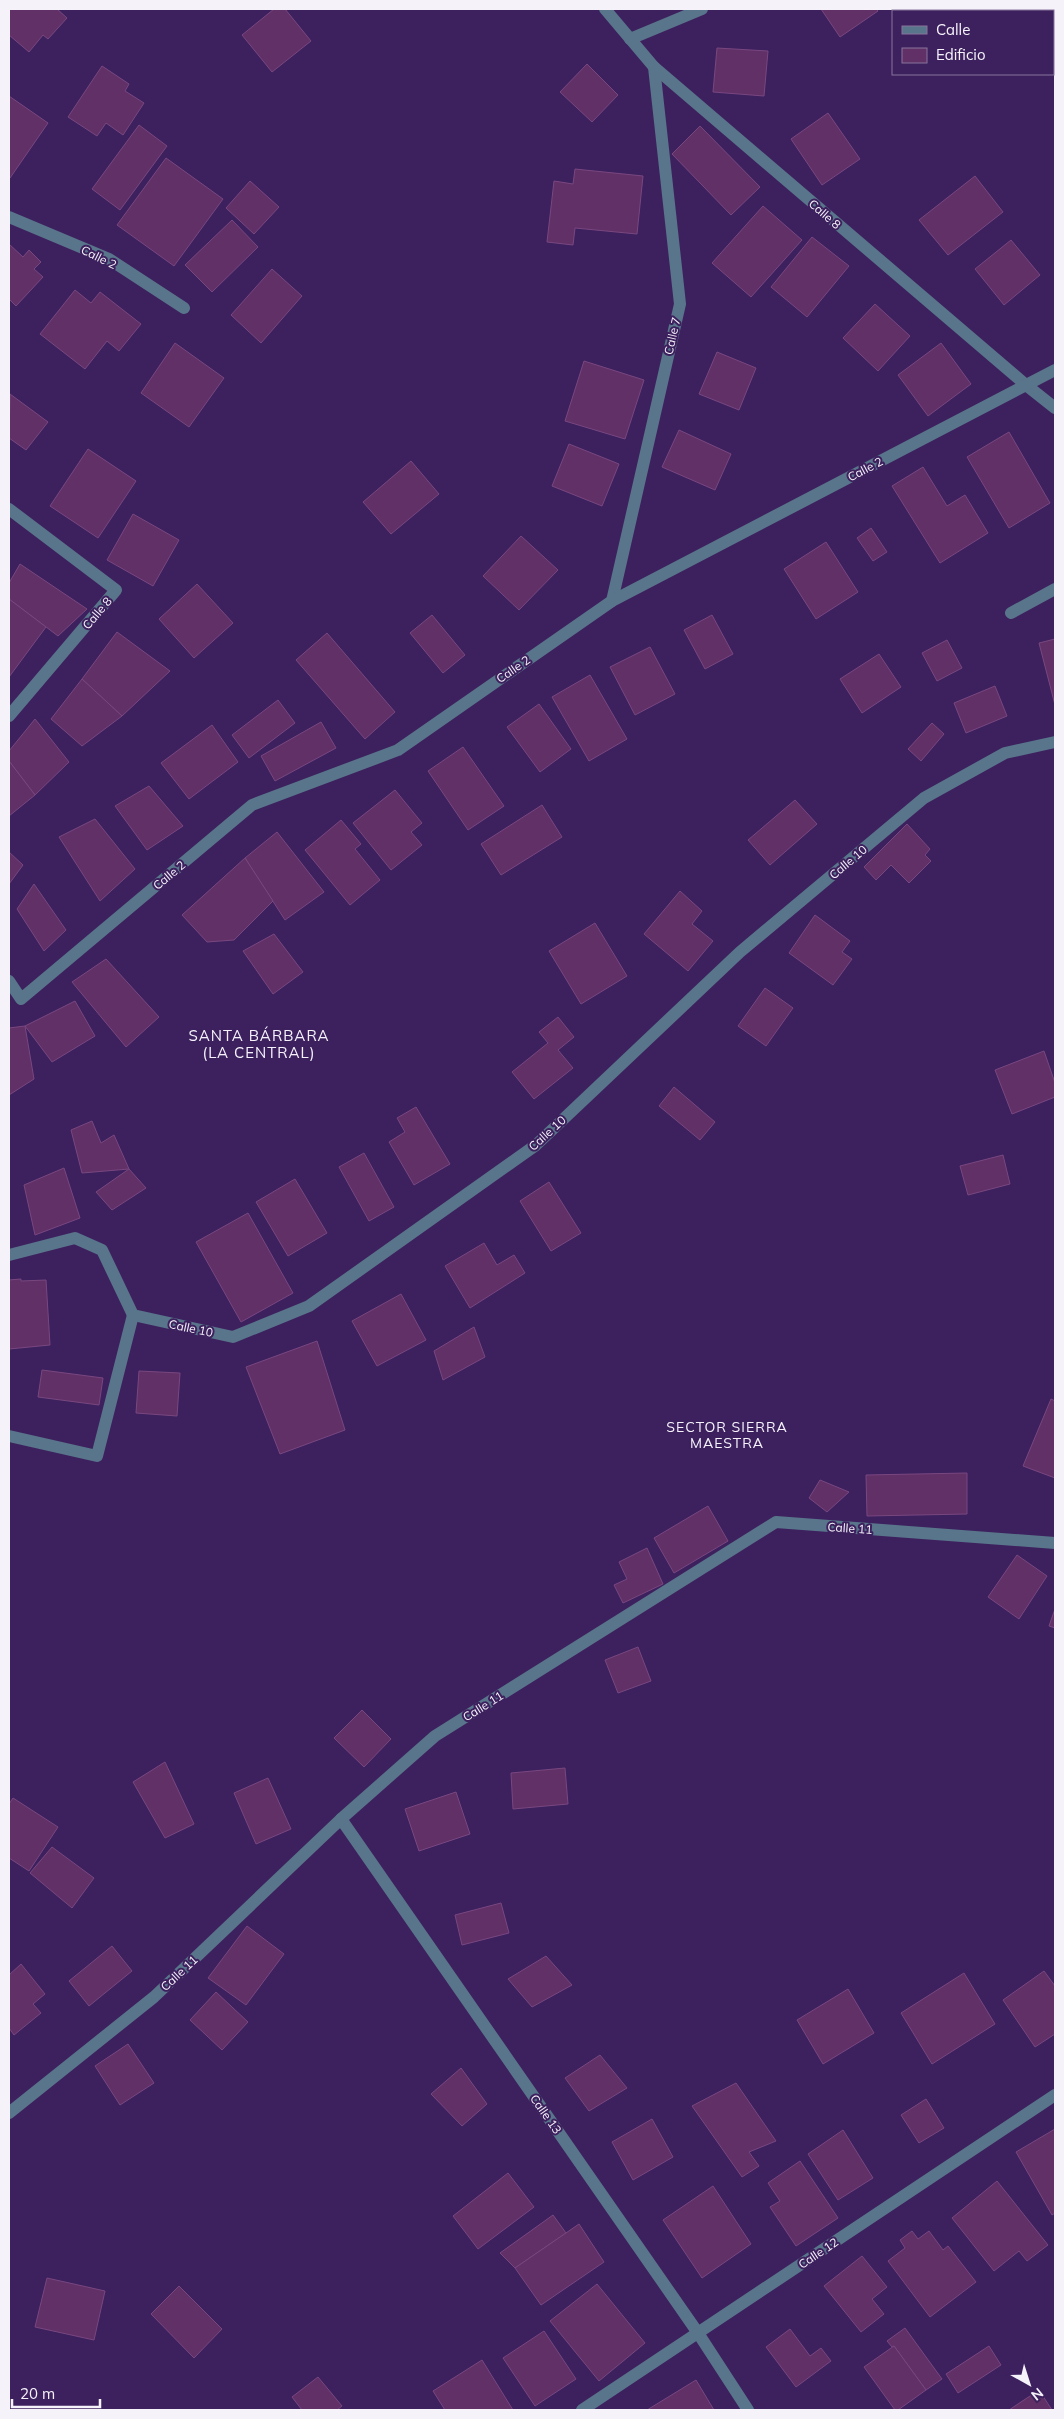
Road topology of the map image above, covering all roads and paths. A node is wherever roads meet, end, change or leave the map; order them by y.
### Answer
1 (605, 9) edge
2 (702, 9) edge
3 (630, 39) junction
4 (654, 67) junction
5 (9, 217) edge
6 (184, 308) dead end
7 (1055, 370) edge
8 (1026, 385) junction
9 (1055, 408) edge
10 (9, 509) edge
11 (1055, 589) edge
12 (612, 601) junction
13 (1011, 613) dead end
14 (9, 716) edge
15 (1055, 742) edge
16 (9, 982) edge
17 (9, 1255) edge
18 (133, 1315) junction
19 (9, 1436) edge
20 (1055, 1543) edge
21 (341, 1819) junction
22 (1055, 2096) edge
23 (9, 2113) edge
24 (698, 2333) junction
25 (582, 2410) edge
26 (748, 2410) edge

1 - 3 street, Calle 8
2 - 3 street
3 - 4 street, Calle 8
4 - 8 street, Calle 8
4 - 12 street, Calle 7
5 - 6 street, Calle 2
7 - 8 street, Calle 2
8 - 9 street, Calle 8
8 - 12 street, Calle 2
10 - 14 street, Calle 8
11 - 13 street
12 - 16 street, Calle 2
15 - 18 street, Calle 10
17 - 18 street
18 - 19 street
20 - 21 street, Calle 11
21 - 23 street, Calle 11
21 - 24 street, Calle 13
22 - 24 street, Calle 12
24 - 25 street, Calle 12
24 - 26 street, Calle 13

